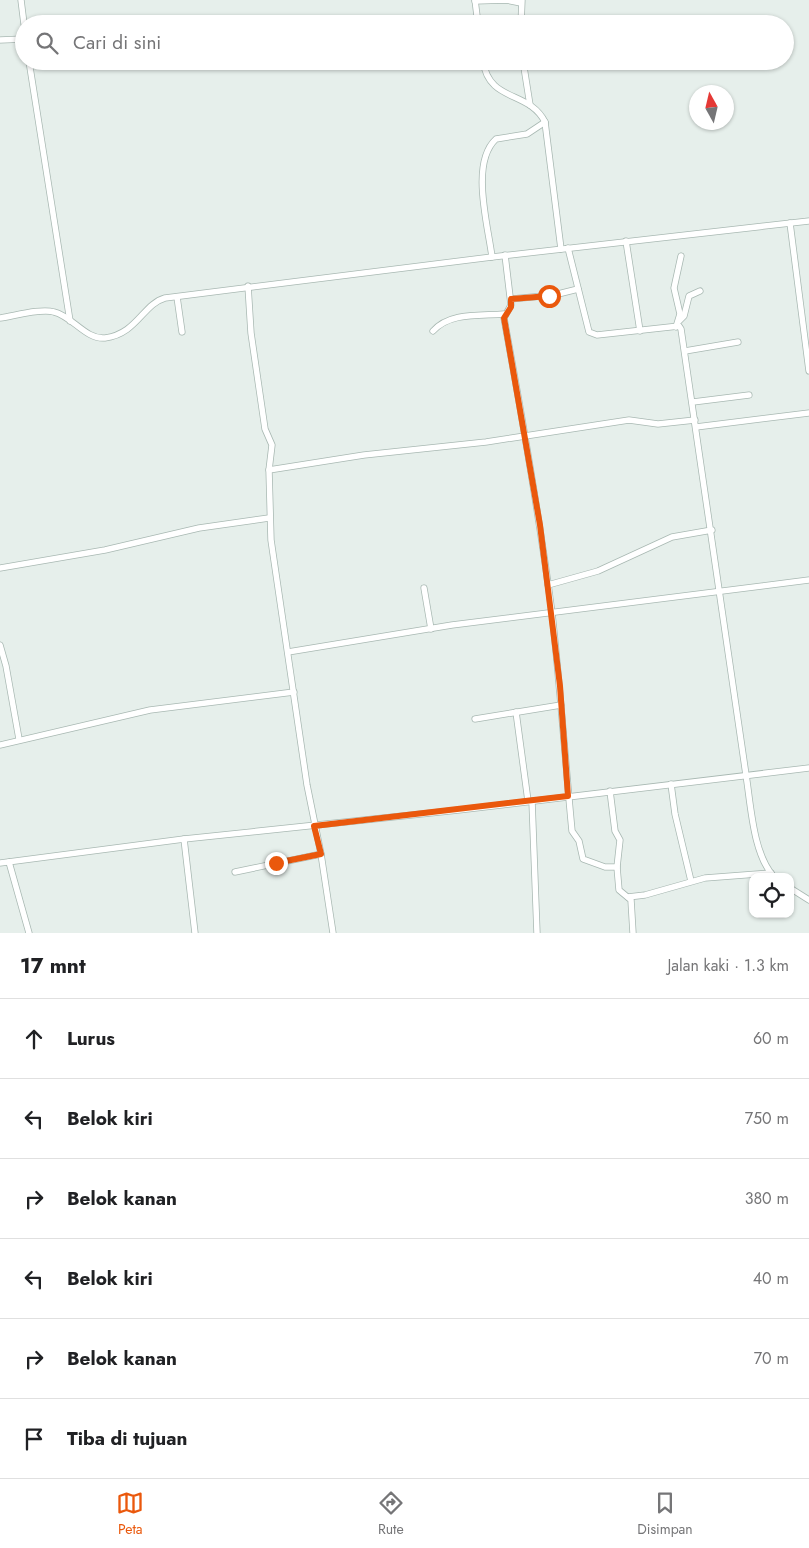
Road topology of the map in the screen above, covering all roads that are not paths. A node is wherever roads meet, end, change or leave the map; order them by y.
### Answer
1 (21, 0) edge
2 (475, 0) edge
3 (522, 1) edge
4 (23, 15) edge
5 (477, 15) edge
6 (521, 15) edge
7 (15, 39) edge
8 (0, 40) edge
9 (30, 70) edge
10 (485, 70) edge
11 (524, 70) edge
12 (530, 105) junction
13 (544, 122) junction
14 (809, 221) edge
15 (790, 223) junction
16 (626, 241) junction
17 (568, 248) junction
18 (561, 249) junction
19 (505, 255) junction
20 (681, 256) dead end
21 (492, 257) junction
22 (248, 286) junction
23 (578, 288) junction
24 (700, 290) dead end
25 (177, 296) junction
26 (511, 299) junction
27 (504, 314) junction
28 (0, 318) edge
29 (70, 321) junction
30 (679, 321) junction
31 (676, 327) junction
32 (433, 331) dead end
33 (640, 331) junction
34 (182, 332) dead end
35 (738, 342) dead end
36 (685, 351) junction
37 (809, 371) edge
38 (749, 395) dead end
39 (693, 402) junction
40 (809, 413) edge
41 (696, 423) junction
42 (526, 436) junction
43 (269, 470) junction
44 (269, 518) junction
45 (712, 530) junction
46 (0, 568) edge
47 (809, 580) edge
48 (548, 585) junction
49 (424, 588) dead end
50 (721, 592) junction
51 (552, 614) junction
52 (431, 629) junction
53 (0, 645) edge
54 (288, 652) junction
55 (294, 692) junction
56 (561, 705) junction
57 (516, 712) junction
58 (476, 719) dead end
59 (19, 739) junction
60 (0, 745) edge
61 (809, 768) edge
62 (746, 776) junction
63 (671, 784) junction
64 (610, 791) junction
65 (568, 796) junction
66 (530, 801) junction
67 (314, 826) junction
68 (184, 840) junction
69 (321, 854) junction
70 (9, 862) junction
71 (0, 863) edge
72 (617, 867) junction
73 (235, 872) dead end
74 (771, 873) edge
75 (749, 876) edge
76 (691, 881) junction
77 (794, 891) edge
78 (628, 897) junction
79 (809, 900) edge
80 (29, 933) edge
81 (195, 933) edge
82 (333, 933) edge
83 (537, 933) edge
84 (633, 933) edge

1 - 4 street
2 - 3 street
2 - 5 street
3 - 6 street
7 - 8 street
9 - 29 street
10 - 12 street
11 - 12 street
12 - 13 street
13 - 18 street
13 - 21 street
14 - 15 street
15 - 16 street
15 - 37 street
16 - 17 street
16 - 33 street
17 - 18 street
17 - 23 street
18 - 19 street
19 - 21 street
19 - 26 street
20 - 30 street
21 - 22 street
22 - 25 street
22 - 43 street
23 - 26 street
23 - 33 street
24 - 30 street
25 - 29 street
25 - 34 street
26 - 27 street
27 - 32 street
27 - 42 street
28 - 29 street
30 - 31 street
31 - 33 street
31 - 36 street
35 - 36 street
36 - 39 street
38 - 39 street
39 - 41 street
40 - 41 street
41 - 42 street
41 - 45 street
42 - 43 street
42 - 48 street
43 - 44 street
44 - 46 street
44 - 54 street
45 - 48 street
45 - 50 street
47 - 50 street
48 - 51 street
49 - 52 street
50 - 51 street
50 - 62 street
51 - 52 street
51 - 56 street
52 - 54 street
53 - 59 street
54 - 55 street
55 - 59 street
55 - 67 street
56 - 57 street
56 - 65 street
57 - 58 street
57 - 66 street
59 - 60 street
61 - 62 street
62 - 63 street
62 - 74 street
63 - 64 street
63 - 76 street
64 - 65 street
64 - 72 street
65 - 66 street
65 - 72 street
66 - 67 street
66 - 83 street
67 - 68 street
67 - 69 street
68 - 70 street
68 - 81 street
69 - 73 street
69 - 82 street
70 - 71 street
70 - 80 street
72 - 78 street
75 - 76 street
76 - 78 street
77 - 79 street
78 - 84 street

